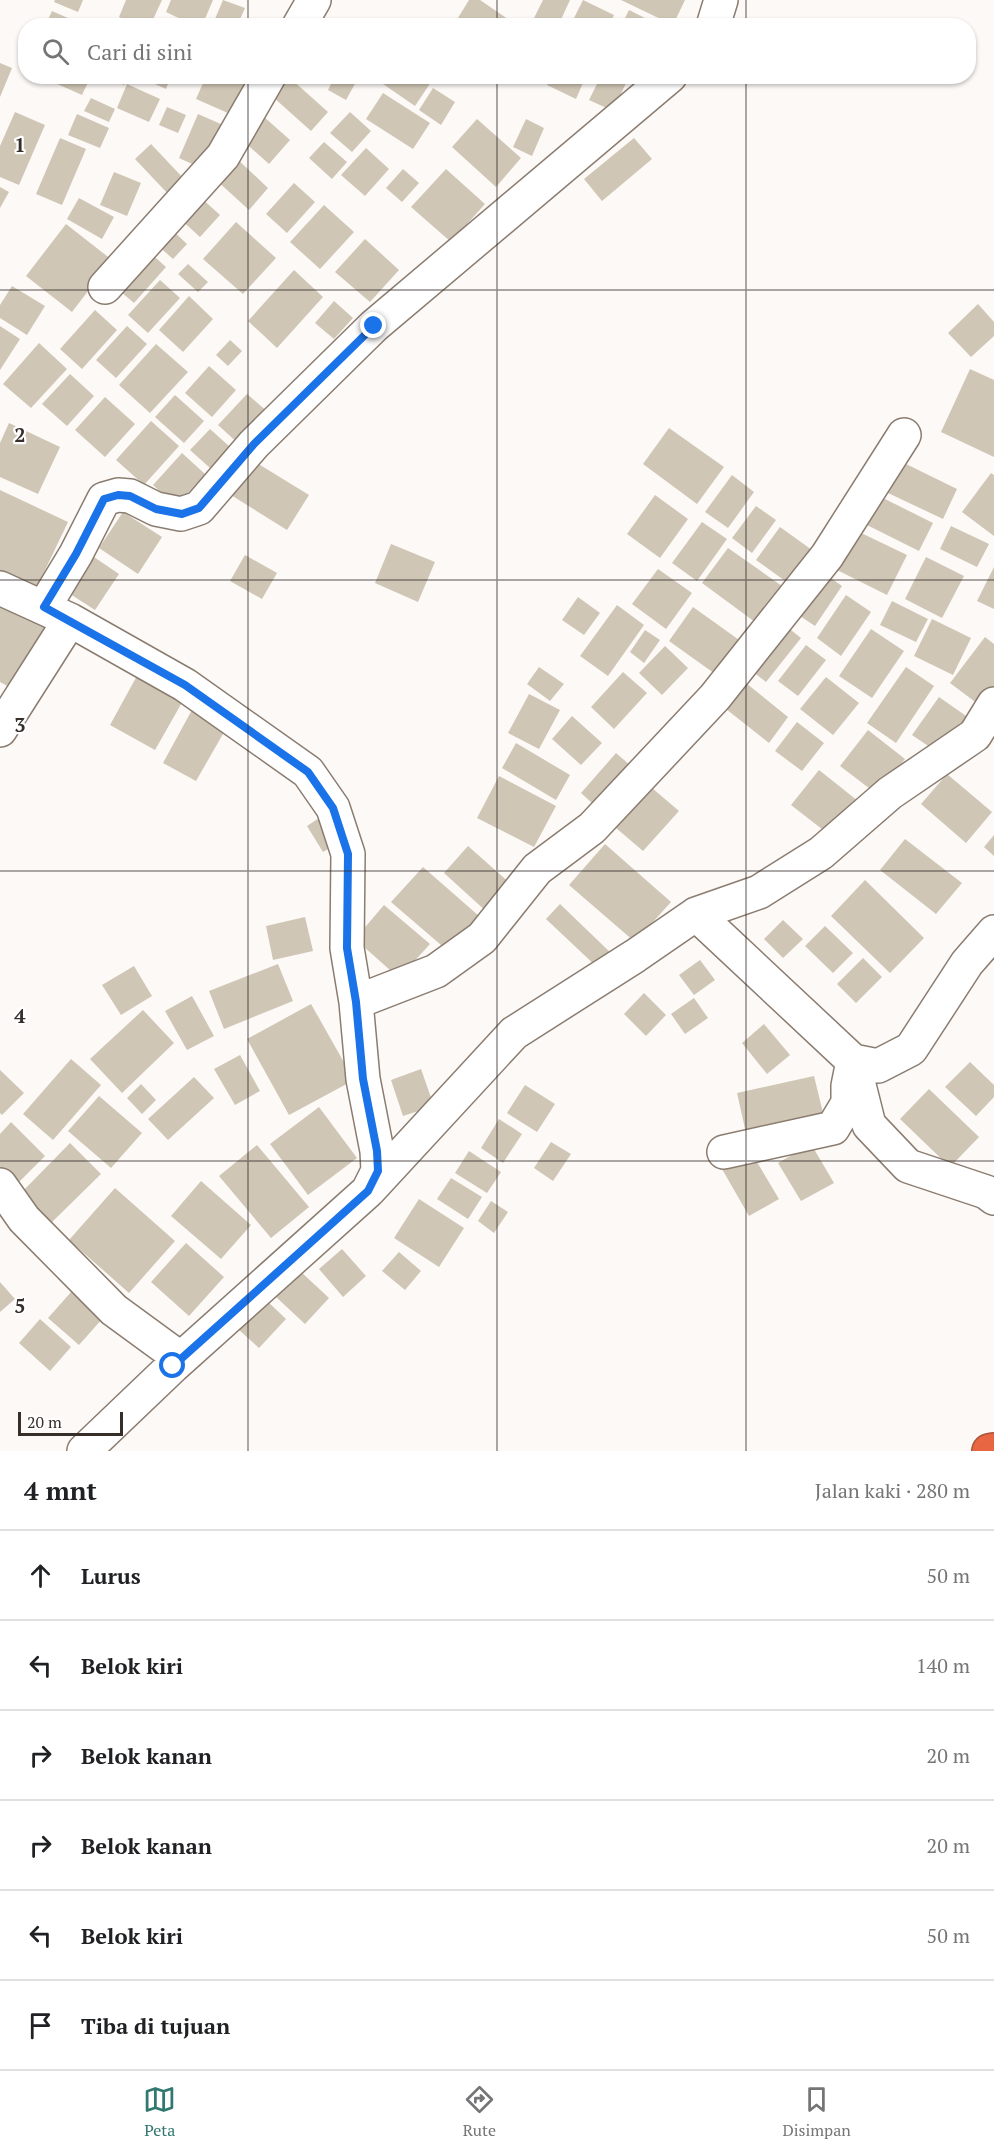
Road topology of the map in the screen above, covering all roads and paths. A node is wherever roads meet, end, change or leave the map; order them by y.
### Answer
1 (314, 0) edge
2 (721, 0) edge
3 (304, 18) edge
4 (715, 18) edge
5 (264, 84) edge
6 (661, 84) edge
7 (105, 287) dead end
8 (904, 435) dead end
9 (0, 588) edge
10 (57, 613) junction
11 (994, 704) edge
12 (0, 730) edge
13 (984, 744) edge
14 (696, 914) junction
15 (994, 932) edge
16 (356, 1002) junction
17 (854, 1060) junction
18 (724, 1152) dead end
19 (0, 1185) edge
20 (368, 1191) junction
21 (994, 1198) edge
22 (181, 1359) junction
23 (994, 1450) edge
24 (84, 1451) edge
25 (989, 1451) edge

1 - 3 street
2 - 4 street
5 - 7 street
6 - 10 street
8 - 16 street
9 - 10 street
10 - 12 street
10 - 16 street
11 - 13 street
13 - 14 street
14 - 17 street
14 - 20 street
15 - 17 street
16 - 20 street
17 - 18 street
17 - 21 street
19 - 22 street
20 - 22 street
22 - 24 street
23 - 25 highway

